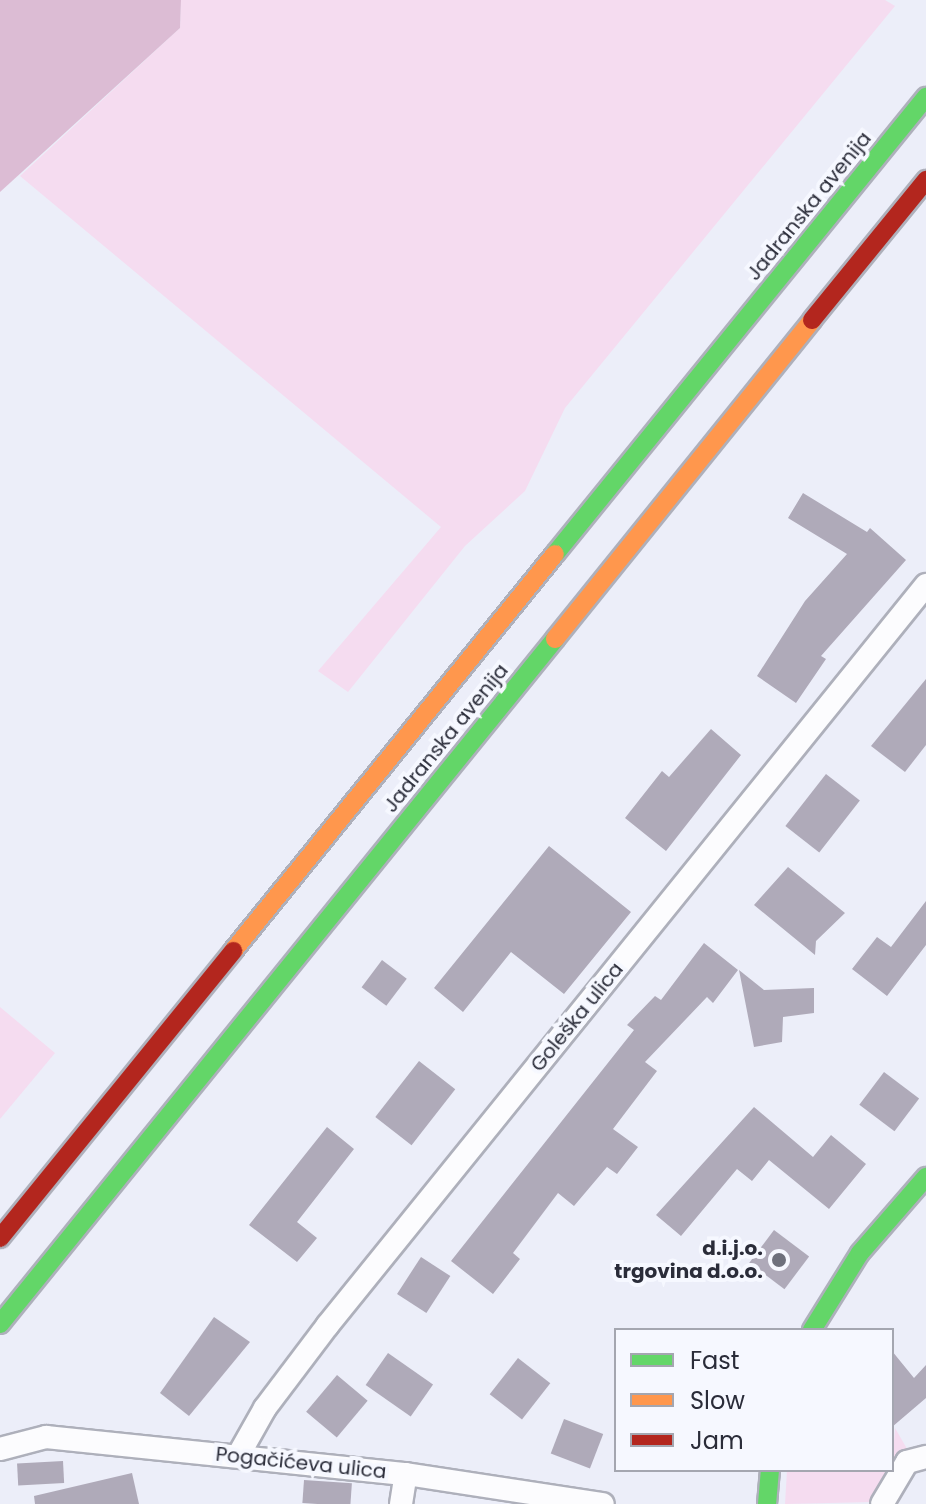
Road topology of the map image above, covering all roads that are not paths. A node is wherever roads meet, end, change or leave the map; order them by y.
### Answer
1 (926, 97) edge
2 (926, 180) edge
3 (926, 585) edge
4 (926, 1177) edge
5 (904, 1202) junction
6 (926, 1211) edge
7 (0, 1238) edge
8 (0, 1324) edge
9 (813, 1328) edge
10 (0, 1449) edge
11 (238, 1456) junction
12 (926, 1457) edge
13 (770, 1472) edge
14 (406, 1474) junction
15 (401, 1504) edge
16 (603, 1504) edge
17 (767, 1504) edge
18 (882, 1504) edge

1 - 7 main road, Jadranska avenija
2 - 8 main road, Jadranska avenija
3 - 11 street, Goleška ulica
4 - 5 main road
5 - 6 street
5 - 9 main road
10 - 11 street, Pogačićeva ulica
11 - 14 street, Pogačićeva ulica
12 - 18 street
13 - 17 main road
14 - 15 street
14 - 16 street, Pogačićeva ulica

